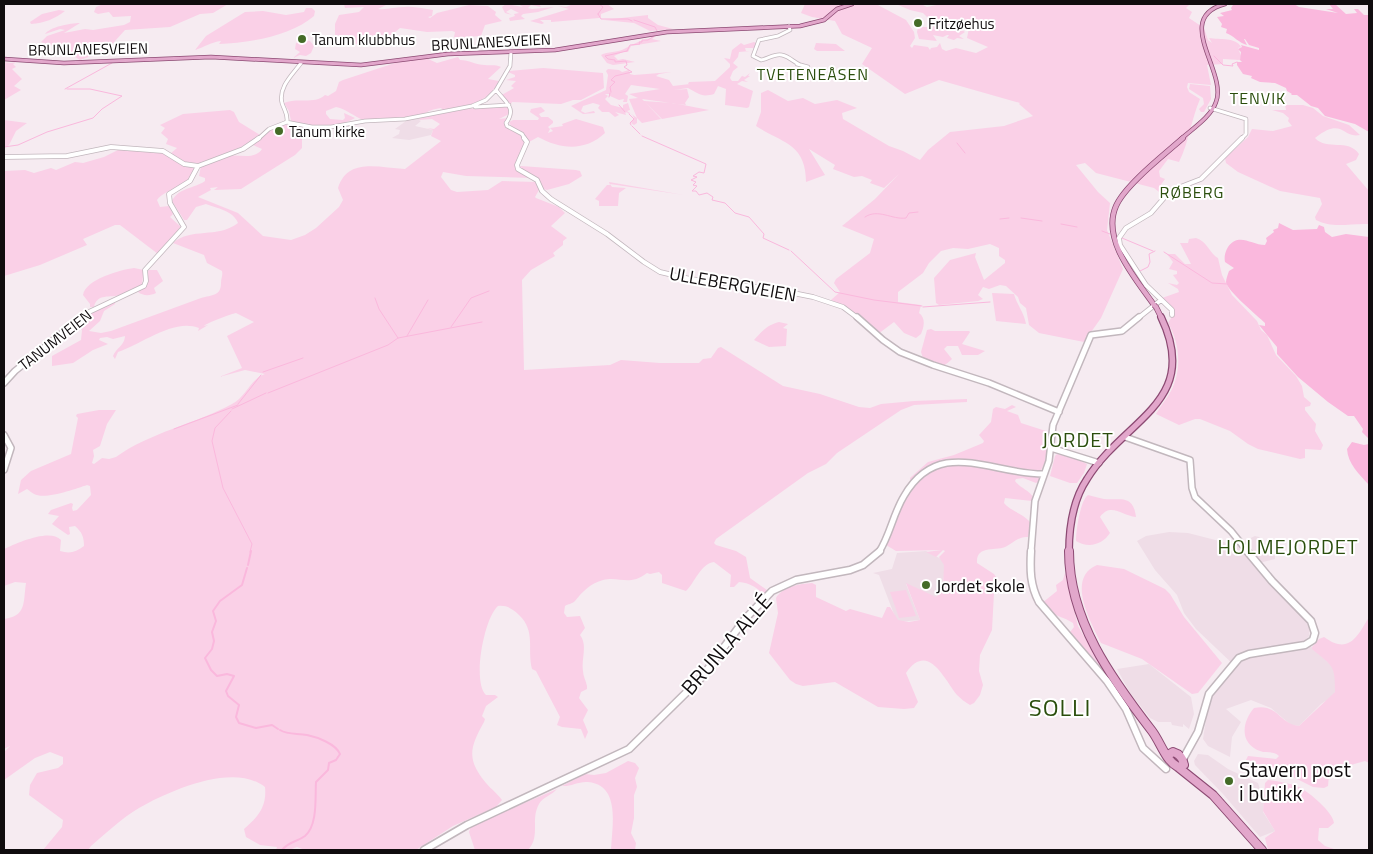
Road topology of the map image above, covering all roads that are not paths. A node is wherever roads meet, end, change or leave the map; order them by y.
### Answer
1 (852, 4) edge
2 (1225, 4) edge
3 (789, 27) junction
4 (511, 52) junction
5 (4, 59) edge
6 (301, 63) junction
7 (797, 64) dead end
8 (496, 90) junction
9 (509, 105) junction
10 (470, 107) junction
11 (1211, 108) junction
12 (286, 122) junction
13 (4, 157) edge
14 (198, 166) junction
15 (1161, 300) junction
16 (1154, 307) junction
17 (1162, 318) junction
18 (4, 383) edge
19 (1059, 412) junction
20 (4, 434) edge
21 (1126, 436) junction
22 (1051, 448) junction
23 (1097, 465) junction
24 (4, 470) edge
25 (1043, 474) junction
26 (1177, 759) junction
27 (1166, 769) dead end
28 (424, 850) edge
29 (1262, 850) edge

1 - 3 main road, BRUNLANESVEIEN
2 - 11 main road
3 - 4 main road, BRUNLANESVEIEN
3 - 7 street
4 - 6 main road, BRUNLANESVEIEN
4 - 8 street
5 - 6 main road, BRUNLANESVEIEN
6 - 12 street
8 - 9 street
8 - 10 street
9 - 10 street
9 - 19 street, ULLEBERGVEIEN
10 - 12 street
11 - 15 street
11 - 16 main road
12 - 14 street
13 - 14 street
14 - 18 street, TANUMVEIEN
15 - 16 street
15 - 17 street
16 - 17 main road
16 - 19 street
17 - 21 main road
19 - 22 street
20 - 24 street
21 - 23 main road
21 - 26 street
22 - 23 street
22 - 25 street
23 - 26 main road
25 - 27 street
25 - 28 street, BRUNLA ALLÉ
26 - 29 main road

